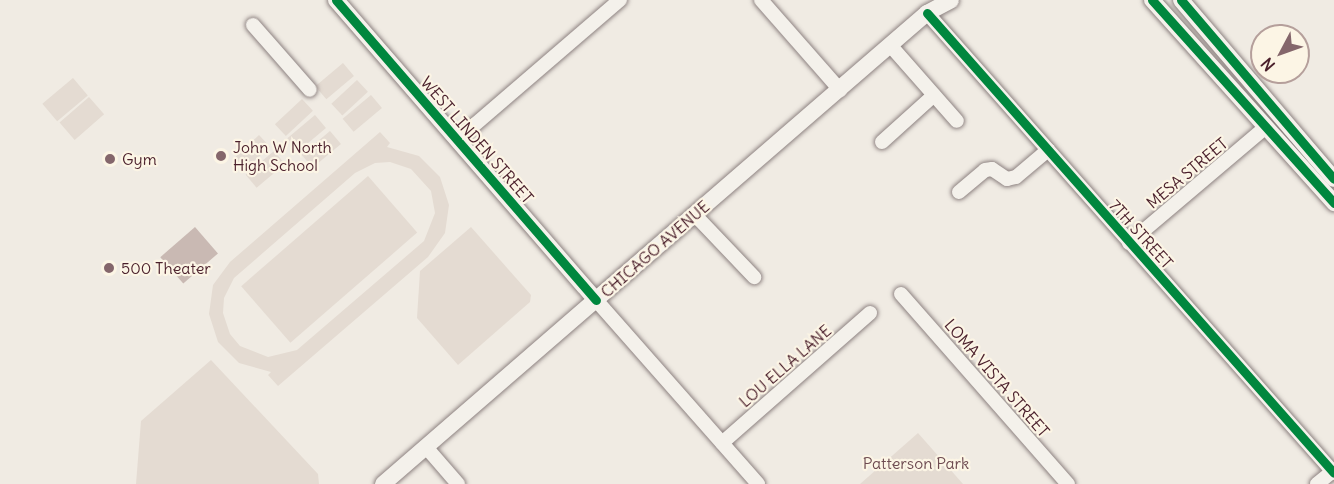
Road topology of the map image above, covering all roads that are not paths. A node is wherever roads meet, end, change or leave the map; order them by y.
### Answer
1 (336, 0) edge
2 (760, 0) edge
3 (951, 0) edge
4 (1152, 0) edge
5 (1181, 0) edge
6 (612, 2) edge
7 (931, 6) edge
8 (253, 25) dead end
9 (890, 45) junction
10 (310, 90) dead end
11 (840, 90) junction
12 (934, 95) junction
13 (957, 121) dead end
14 (1266, 127) junction
15 (457, 140) junction
16 (882, 142) dead end
17 (1048, 150) junction
18 (1292, 156) junction
19 (1334, 179) edge
20 (959, 192) dead end
21 (1334, 194) edge
22 (1334, 203) edge
23 (695, 215) junction
24 (1130, 243) junction
25 (754, 277) dead end
26 (901, 294) dead end
27 (596, 300) junction
28 (870, 313) dead end
29 (722, 443) junction
30 (426, 447) junction
31 (1333, 471) edge
32 (383, 484) edge
33 (458, 484) edge
34 (758, 484) edge
35 (1068, 484) edge
36 (1317, 484) edge

1 - 15 main road, WEST LINDEN STREET
2 - 11 street
3 - 7 main road, CHICAGO AVENUE
4 - 14 main road
5 - 19 main road
6 - 15 street
7 - 9 main road, CHICAGO AVENUE
7 - 17 street, 7TH STREET
8 - 10 street
9 - 11 main road, CHICAGO AVENUE
9 - 12 street
11 - 23 main road, CHICAGO AVENUE
12 - 13 street
12 - 16 street
14 - 18 main road
14 - 24 street, MESA STREET
15 - 27 main road, WEST LINDEN STREET
17 - 20 street
17 - 24 street, 7TH STREET
18 - 21 main road
18 - 22 main road
23 - 25 street
23 - 27 main road, CHICAGO AVENUE
24 - 31 street, 7TH STREET
26 - 35 street, LOMA VISTA STREET
27 - 29 street, WEST LINDEN STREET
27 - 30 main road, CHICAGO AVENUE
28 - 29 street, LOU ELLA LANE
29 - 34 street, WEST LINDEN STREET
30 - 32 main road, CHICAGO AVENUE
30 - 33 street
31 - 36 street

